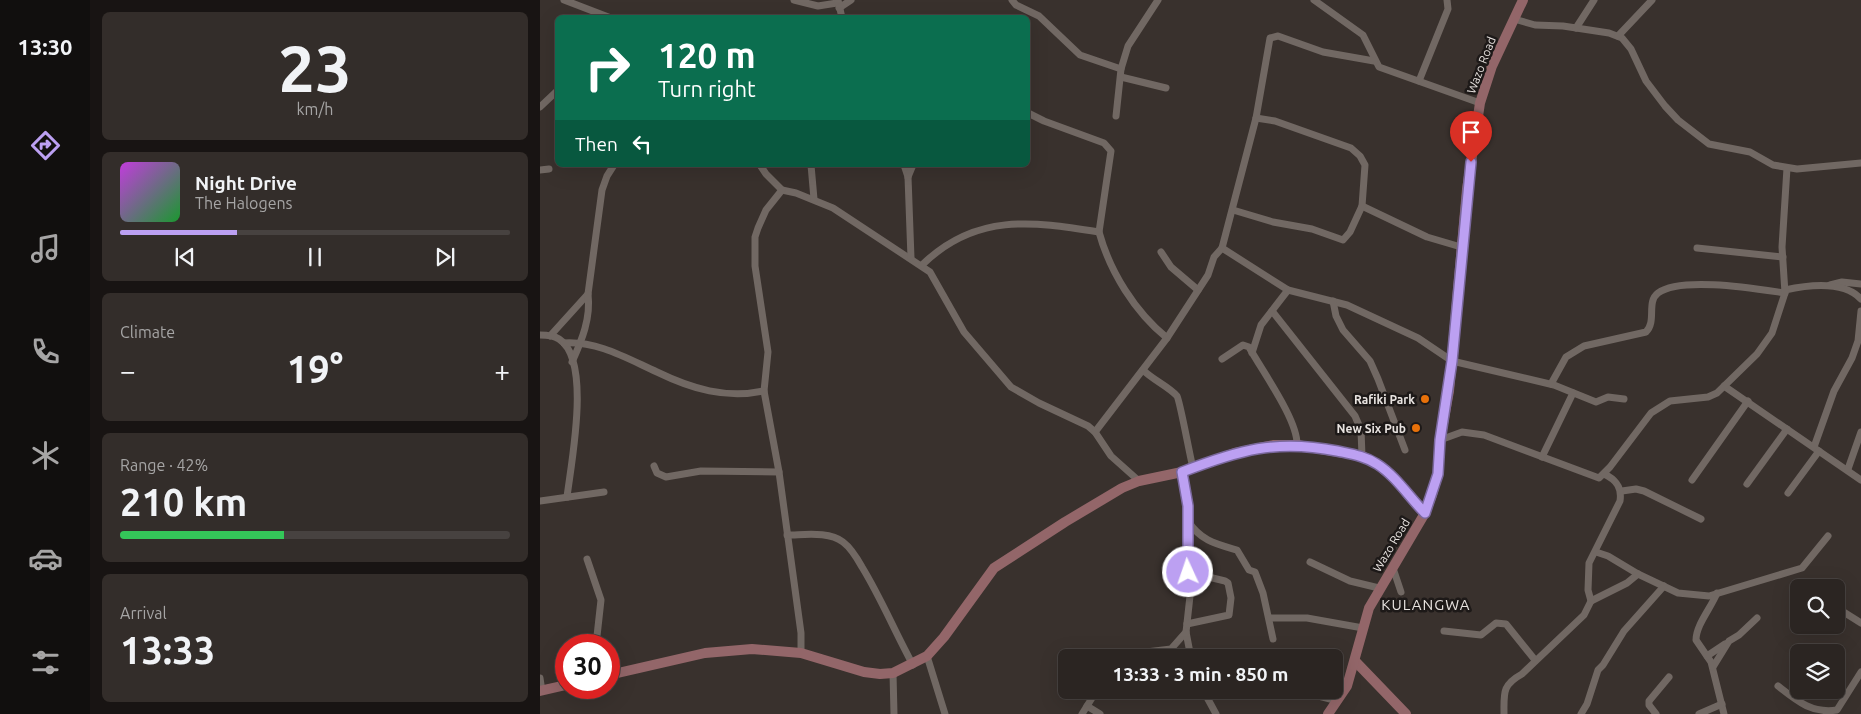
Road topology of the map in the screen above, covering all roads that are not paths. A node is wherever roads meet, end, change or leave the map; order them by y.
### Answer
1 (564, 0) edge
2 (794, 0) edge
3 (851, 0) edge
4 (1012, 0) edge
5 (1158, 0) edge
6 (1314, 0) edge
7 (1447, 0) edge
8 (1523, 0) edge
9 (1594, 0) edge
10 (1652, 0) edge
11 (838, 4) edge
12 (603, 15) edge
13 (1514, 19) junction
14 (1576, 28) junction
15 (1618, 36) junction
16 (1374, 61) junction
17 (1122, 69) junction
18 (1121, 77) junction
19 (1420, 82) junction
20 (1166, 88) dead end
21 (555, 93) edge
22 (1480, 103) junction
23 (540, 107) edge
24 (1030, 114) edge
25 (1116, 116) dead end
26 (1256, 118) junction
27 (1861, 162) edge
28 (613, 167) edge
29 (761, 167) edge
30 (811, 167) edge
31 (905, 167) edge
32 (913, 167) edge
33 (1787, 168) junction
34 (549, 169) dead end
35 (540, 170) edge
36 (908, 177) junction
37 (782, 190) junction
38 (814, 199) junction
39 (1362, 206) junction
40 (1233, 210) junction
41 (1099, 232) junction
42 (1461, 247) junction
43 (1222, 248) junction
44 (1698, 248) dead end
45 (1161, 252) dead end
46 (1784, 257) junction
47 (912, 258) junction
48 (922, 265) junction
49 (1861, 284) edge
50 (1826, 286) junction
51 (1198, 290) junction
52 (1288, 290) junction
53 (1785, 292) junction
54 (588, 294) junction
55 (1861, 299) edge
56 (1333, 301) junction
57 (1272, 311) junction
58 (1861, 311) edge
59 (540, 335) edge
60 (550, 336) junction
61 (1167, 338) junction
62 (581, 342) junction
63 (564, 343) junction
64 (1252, 353) junction
65 (1222, 359) dead end
66 (1452, 361) junction
67 (572, 362) junction
68 (1143, 370) junction
69 (1551, 384) junction
70 (1724, 386) junction
71 (764, 391) junction
72 (1573, 393) junction
73 (1624, 399) dead end
74 (1748, 401) junction
75 (1786, 429) junction
76 (1095, 432) junction
77 (1861, 432) edge
78 (1440, 440) junction
79 (1297, 445) junction
80 (1817, 449) junction
81 (1405, 450) dead end
82 (1362, 456) junction
83 (1542, 457) junction
84 (654, 466) dead end
85 (1193, 468) junction
86 (1848, 469) junction
87 (779, 472) junction
88 (1182, 472) junction
89 (1604, 474) junction
90 (1692, 480) dead end
91 (1861, 480) edge
92 (1139, 481) junction
93 (1747, 484) dead end
94 (1622, 491) junction
95 (604, 492) dead end
96 (1788, 493) dead end
97 (567, 497) junction
98 (540, 501) edge
99 (1425, 513) junction
100 (1701, 519) dead end
101 (1188, 521) junction
102 (787, 535) junction
103 (1828, 536) dead end
104 (1596, 552) junction
105 (587, 559) dead end
106 (1310, 562) dead end
107 (1393, 568) junction
108 (1188, 572) junction
109 (1638, 574) junction
110 (1664, 586) junction
111 (1380, 588) junction
112 (1401, 592) dead end
113 (1716, 593) junction
114 (1590, 601) junction
115 (1845, 612) edge
116 (1270, 618) junction
117 (1757, 618) dead end
118 (1861, 623) edge
119 (1187, 624) junction
120 (1363, 628) junction
121 (1444, 631) dead end
122 (1186, 632) junction
123 (597, 634) edge
124 (1273, 639) dead end
125 (1728, 641) junction
126 (1171, 649) edge
127 (1189, 649) edge
128 (801, 653) junction
129 (927, 656) junction
130 (1707, 656) junction
131 (1535, 660) junction
132 (1355, 661) junction
133 (912, 665) junction
134 (1713, 667) junction
135 (1861, 672) edge
136 (620, 673) edge
137 (893, 673) junction
138 (540, 678) edge
139 (1669, 678) dead end
140 (1778, 686) dead end
141 (555, 688) edge
142 (541, 691) edge
143 (1091, 699) edge
144 (1208, 699) edge
145 (1330, 699) edge
146 (1338, 701) junction
147 (1722, 704) junction
148 (1087, 706) junction
149 (894, 714) edge
150 (945, 714) edge
151 (1082, 714) edge
152 (1100, 714) edge
153 (1216, 714) edge
154 (1328, 714) edge
155 (1406, 714) edge
156 (1504, 714) edge
157 (1580, 714) edge
158 (1656, 714) edge
159 (1700, 714) edge
160 (1724, 714) edge

1 - 12 street
2 - 11 street
3 - 11 street
4 - 17 street
5 - 17 street
6 - 16 street
7 - 19 street
8 - 13 street, Wazo Road
9 - 14 street
10 - 15 street
13 - 14 street
13 - 22 street, Wazo Road
14 - 15 street
15 - 33 street
16 - 19 street
16 - 26 street
17 - 18 street
18 - 20 street
18 - 25 street
19 - 22 street
21 - 23 street
22 - 42 street, Wazo Road
24 - 41 street
26 - 39 street
26 - 40 street
27 - 33 street
28 - 54 street
29 - 37 street
30 - 38 street
31 - 36 street
32 - 36 street
33 - 46 street
34 - 35 street
36 - 47 street
37 - 38 street
37 - 71 street
38 - 47 street
39 - 40 street
39 - 42 street
40 - 43 street
41 - 48 street
41 - 61 street
42 - 66 street, Wazo Road
43 - 51 street
43 - 52 street
44 - 46 street
45 - 51 street
46 - 53 street
47 - 48 street
48 - 76 street
49 - 50 street
50 - 53 street
50 - 55 street
51 - 61 street
52 - 56 street
52 - 57 street
53 - 69 street
53 - 70 street
54 - 60 street
54 - 62 street
56 - 66 street
56 - 81 street
57 - 64 street
57 - 82 street
58 - 80 street
59 - 60 street
60 - 63 street
61 - 68 street
62 - 63 street
62 - 67 street
62 - 71 street
63 - 67 street
64 - 65 street
64 - 79 street
66 - 69 street
66 - 78 street, Wazo Road
67 - 97 street
68 - 76 street
68 - 85 street
69 - 72 street
70 - 74 street
70 - 89 street
71 - 87 street
72 - 73 street
72 - 83 street
74 - 75 street
74 - 90 street
75 - 80 street
75 - 93 street
76 - 92 street
77 - 86 street
78 - 83 street
78 - 99 street, Wazo Road
79 - 82 street
79 - 85 street
80 - 86 street
80 - 96 street
82 - 99 street
83 - 89 street
84 - 87 street
85 - 88 street
86 - 91 street
87 - 102 street
88 - 92 street
88 - 101 street
89 - 94 street
92 - 129 street
94 - 100 street
94 - 104 street
95 - 97 street
97 - 98 street
99 - 107 street, Wazo Road
101 - 108 street
101 - 116 street
102 - 128 street
102 - 133 street
103 - 113 street
104 - 109 street
104 - 114 street
105 - 123 street
106 - 111 street
107 - 111 street, Wazo Road
107 - 112 street
108 - 119 street
108 - 119 street
109 - 110 street
109 - 114 street
110 - 113 street
110 - 157 street
111 - 120 street, Wazo Road
113 - 130 street
114 - 131 street
115 - 118 street
116 - 120 street
116 - 124 street
117 - 125 street
119 - 122 street
120 - 132 street, Wazo Road
121 - 131 street
122 - 126 street
122 - 127 street
125 - 130 street
125 - 134 street
128 - 136 street
128 - 137 street
129 - 133 street
129 - 150 street
130 - 134 street
131 - 156 street
132 - 146 street, Wazo Road
132 - 155 street
133 - 137 street
134 - 147 street
135 - 140 street
137 - 149 street
138 - 142 street
139 - 158 street
141 - 142 street
143 - 148 street
144 - 153 street
145 - 146 street
146 - 154 street, Wazo Road
147 - 159 street
147 - 160 street
148 - 151 street
148 - 152 street

